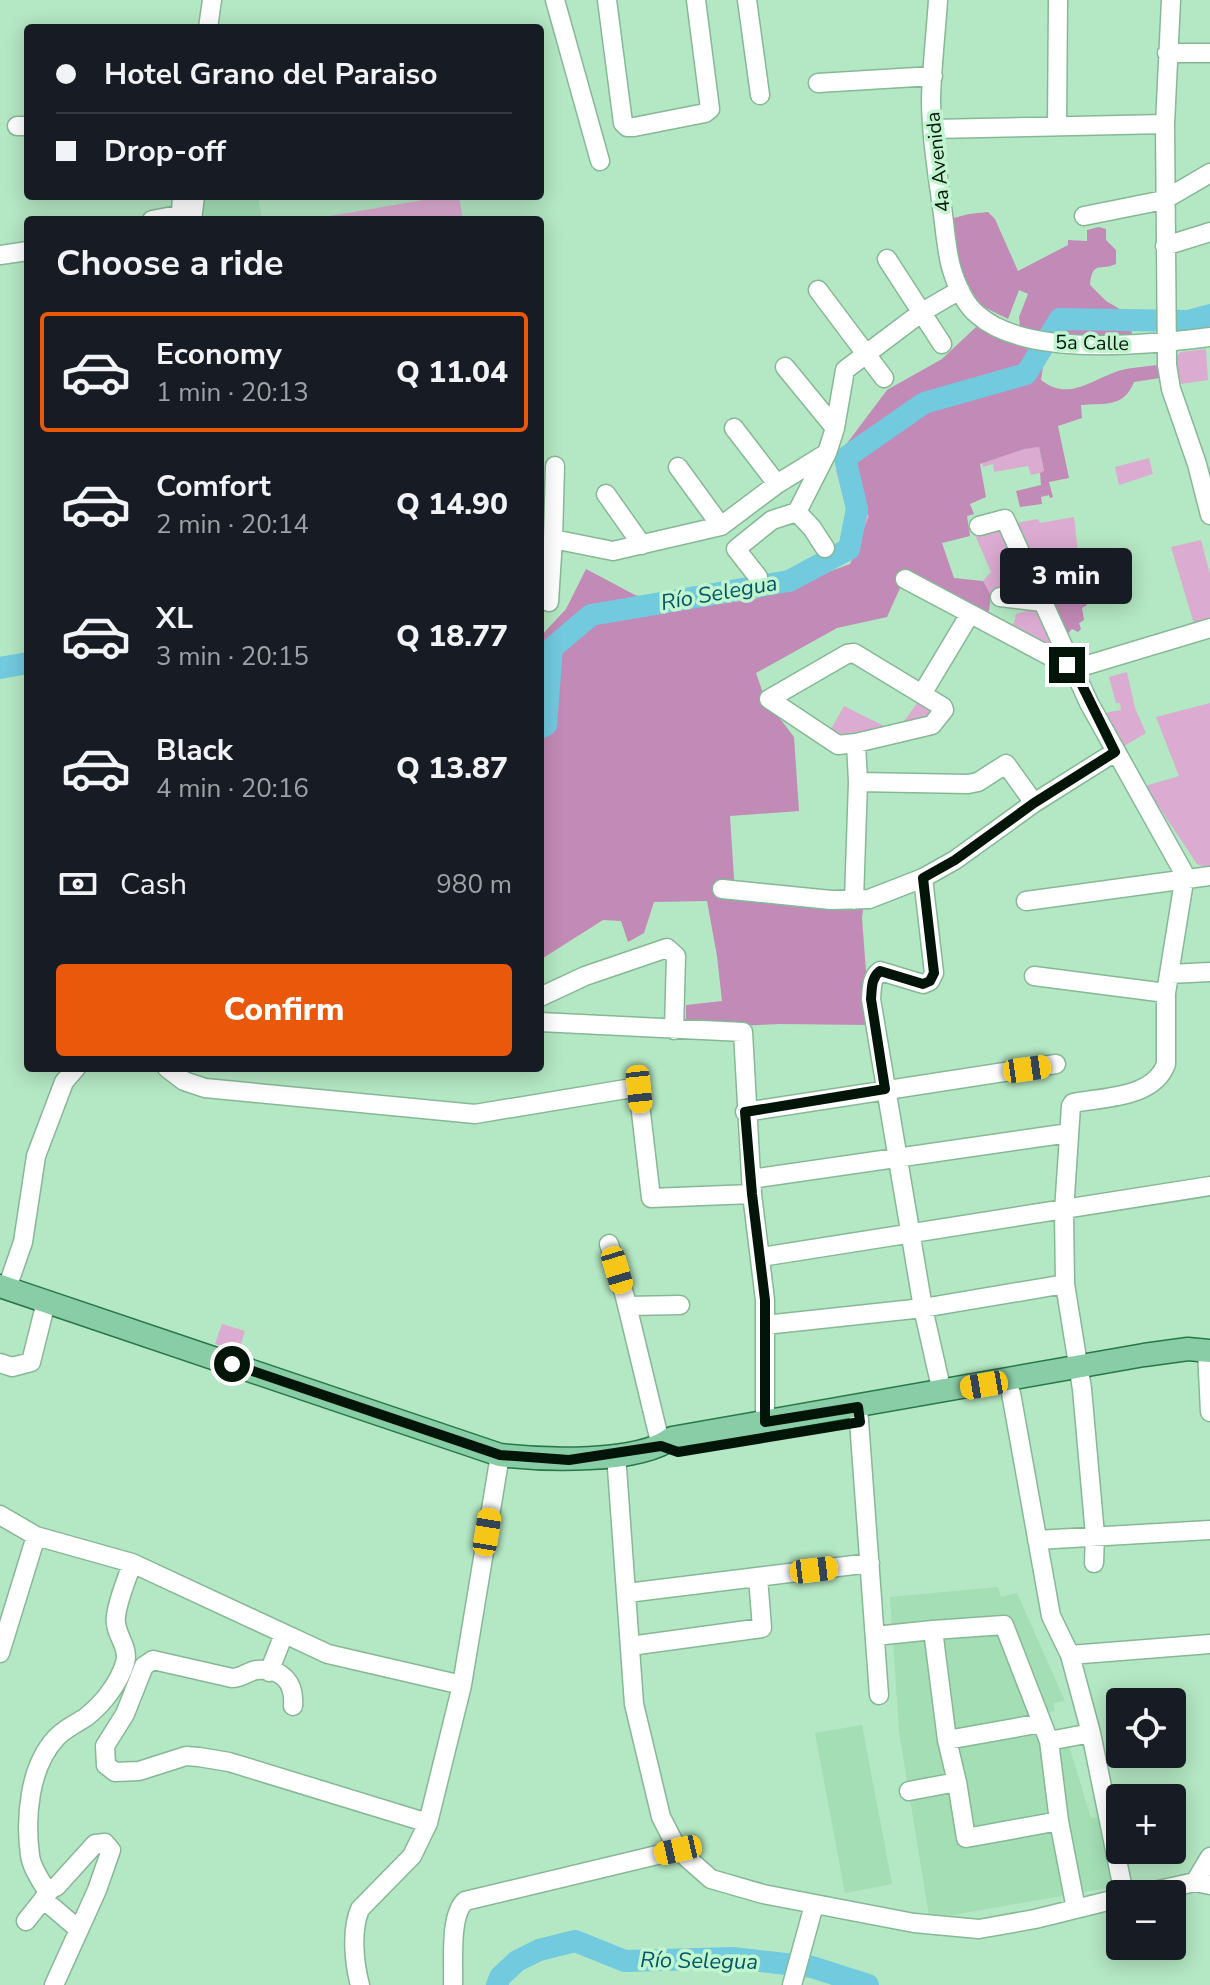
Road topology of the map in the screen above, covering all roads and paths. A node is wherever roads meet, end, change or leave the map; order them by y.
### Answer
1 (212, 0) edge
2 (555, 0) edge
3 (607, 0) edge
4 (696, 0) edge
5 (747, 0) edge
6 (938, 0) edge
7 (1058, 0) edge
8 (1171, 0) edge
9 (209, 24) edge
10 (1167, 53) junction
11 (1210, 53) edge
12 (933, 76) junction
13 (818, 83) dead end
14 (760, 95) dead end
15 (1165, 124) junction
16 (1057, 126) junction
17 (933, 129) junction
18 (600, 161) dead end
19 (1210, 173) edge
20 (1164, 200) junction
21 (1084, 216) dead end
22 (1210, 232) edge
23 (24, 240) edge
24 (0, 243) edge
25 (1165, 246) junction
26 (24, 252) edge
27 (0, 255) edge
28 (887, 259) dead end
29 (818, 290) dead end
30 (960, 290) junction
31 (922, 312) junction
32 (979, 316) joint
33 (1166, 334) junction
34 (1210, 337) edge
35 (942, 344) dead end
36 (865, 355) junction
37 (785, 367) dead end
38 (884, 378) dead end
39 (734, 428) dead end
40 (835, 428) junction
41 (827, 453) junction
42 (1204, 462) edge
43 (555, 466) dead end
44 (678, 467) dead end
45 (777, 484) junction
46 (606, 494) dead end
47 (1209, 505) edge
48 (797, 512) junction
49 (721, 526) junction
50 (979, 526) dead end
51 (553, 539) junction
52 (642, 545) junction
53 (825, 548) dead end
54 (758, 577) dead end
55 (905, 579) dead end
56 (1000, 597) dead end
57 (549, 602) dead end
58 (1043, 602) junction
59 (970, 614) junction
60 (1210, 628) edge
61 (1074, 669) junction
62 (922, 694) junction
63 (856, 743) junction
64 (1115, 752) junction
65 (858, 782) junction
66 (1034, 803) junction
67 (1210, 876) edge
68 (1186, 877) junction
69 (923, 878) junction
70 (722, 889) dead end
71 (854, 900) junction
72 (1026, 901) dead end
73 (1210, 972) edge
74 (1170, 974) junction
75 (1034, 976) dead end
76 (1166, 993) junction
77 (544, 995) edge
78 (544, 1022) edge
79 (674, 1030) junction
80 (1056, 1064) dead end
81 (73, 1072) edge
82 (172, 1072) edge
83 (885, 1089) junction
84 (745, 1112) junction
85 (1069, 1133) junction
86 (899, 1158) junction
87 (1210, 1186) edge
88 (751, 1187) junction
89 (1064, 1211) junction
90 (911, 1234) junction
91 (609, 1244) dead end
92 (761, 1257) junction
93 (1065, 1284) junction
94 (3, 1287) edge
95 (46, 1302) junction
96 (680, 1305) dead end
97 (628, 1306) junction
98 (923, 1308) junction
99 (765, 1325) junction
100 (1209, 1351) edge
101 (0, 1363) edge
102 (1079, 1373) junction
103 (942, 1392) junction
104 (1011, 1393) junction
105 (1210, 1412) edge
106 (859, 1414) junction
107 (765, 1422) junction
108 (661, 1446) junction
109 (616, 1454) junction
110 (500, 1455) junction
111 (0, 1515) edge
112 (1210, 1530) edge
113 (1095, 1535) junction
114 (36, 1536) junction
115 (1037, 1540) junction
116 (132, 1563) junction
117 (870, 1563) junction
118 (1094, 1563) dead end
119 (758, 1577) junction
120 (627, 1593) junction
121 (933, 1630) junction
122 (284, 1634) junction
123 (875, 1636) junction
124 (1210, 1644) edge
125 (630, 1646) junction
126 (0, 1653) edge
127 (1070, 1655) junction
128 (269, 1672) junction
129 (462, 1685) junction
130 (879, 1695) dead end
131 (293, 1706) dead end
132 (1045, 1732) junction
133 (1091, 1733) junction
134 (947, 1740) junction
135 (957, 1782) junction
136 (909, 1791) dead end
137 (1059, 1821) junction
138 (428, 1823) junction
139 (678, 1850) junction
140 (1210, 1857) edge
141 (1119, 1880) edge
142 (1203, 1884) edge
143 (47, 1894) junction
144 (1106, 1901) edge
145 (814, 1905) junction
146 (1076, 1909) junction
147 (26, 1921) dead end
148 (77, 1928) junction
149 (797, 1969) edge
150 (54, 1985) edge
151 (360, 1985) edge
152 (453, 1985) edge

1 - 9 street
2 - 18 street
3 - 4 street
5 - 14 street
6 - 12 street, 4a Avenida
7 - 16 street
8 - 10 street
10 - 11 street
10 - 15 street
12 - 13 street
12 - 17 street, 4a Avenida
15 - 16 street
15 - 20 street
16 - 17 street
17 - 30 street, 4a Avenida
19 - 20 street
20 - 21 street
20 - 25 street
22 - 25 street
23 - 24 street
25 - 33 street
26 - 27 street
28 - 31 street
29 - 36 street
30 - 31 street
30 - 32 street, 4a Avenida
31 - 35 street
31 - 36 street
32 - 33 street, 5a Calle
33 - 34 street, 5a Calle
33 - 42 street
36 - 38 street
36 - 40 street
37 - 40 street
39 - 45 street
40 - 41 street
41 - 45 street
41 - 48 street
42 - 47 street
43 - 51 street
44 - 49 street
45 - 49 street
46 - 52 street
48 - 53 street
48 - 54 street
49 - 52 street
50 - 58 street
51 - 52 street
51 - 57 street
55 - 59 street
56 - 58 street
58 - 61 street
59 - 61 street
59 - 62 street
60 - 61 street
61 - 64 street
62 - 63 street
62 - 63 street
63 - 65 street
64 - 66 street
64 - 68 street
65 - 66 street
65 - 71 street
66 - 69 street
67 - 68 street
68 - 72 street
68 - 74 street
69 - 71 street
69 - 83 street
70 - 71 street
73 - 74 street
74 - 76 street
75 - 76 street
76 - 85 street
77 - 79 street
78 - 79 street
79 - 84 street
80 - 83 street
81 - 94 street
82 - 88 street
83 - 84 street
83 - 86 street
84 - 88 street
85 - 86 street
85 - 89 street
86 - 88 street
86 - 90 street
87 - 89 street
88 - 92 street
89 - 90 street
89 - 93 street
90 - 92 street
90 - 98 street
91 - 97 street
92 - 99 street
93 - 98 street
93 - 102 street
94 - 95 main road
95 - 101 street
95 - 110 main road
96 - 97 street
97 - 108 street
98 - 99 street
98 - 103 street
99 - 107 street
100 - 102 main road
100 - 105 street
102 - 103 main road
102 - 104 main road
102 - 113 street
103 - 106 main road
104 - 106 main road
104 - 115 street
106 - 107 main road
106 - 108 main road
106 - 117 street
107 - 108 main road
108 - 109 main road
109 - 110 main road
109 - 120 street
110 - 129 street
111 - 114 street
112 - 113 street
113 - 115 street
113 - 118 street
114 - 116 street
114 - 126 street
115 - 127 street
116 - 122 street
116 - 143 street
117 - 119 street
117 - 123 street
119 - 120 street
119 - 125 street
120 - 125 street
121 - 123 street
121 - 132 street
121 - 134 street
122 - 128 street
122 - 129 street
123 - 130 street
124 - 127 street
125 - 139 street
127 - 133 street
128 - 131 street
128 - 138 street
129 - 138 street
132 - 133 street
132 - 134 street
132 - 137 street
133 - 141 street
134 - 135 street
135 - 136 street
135 - 137 street
137 - 146 street
138 - 151 street
139 - 145 street
139 - 152 street
140 - 142 street
143 - 147 street
143 - 148 street
143 - 148 street
144 - 146 street
145 - 146 street
145 - 149 street
148 - 150 street

